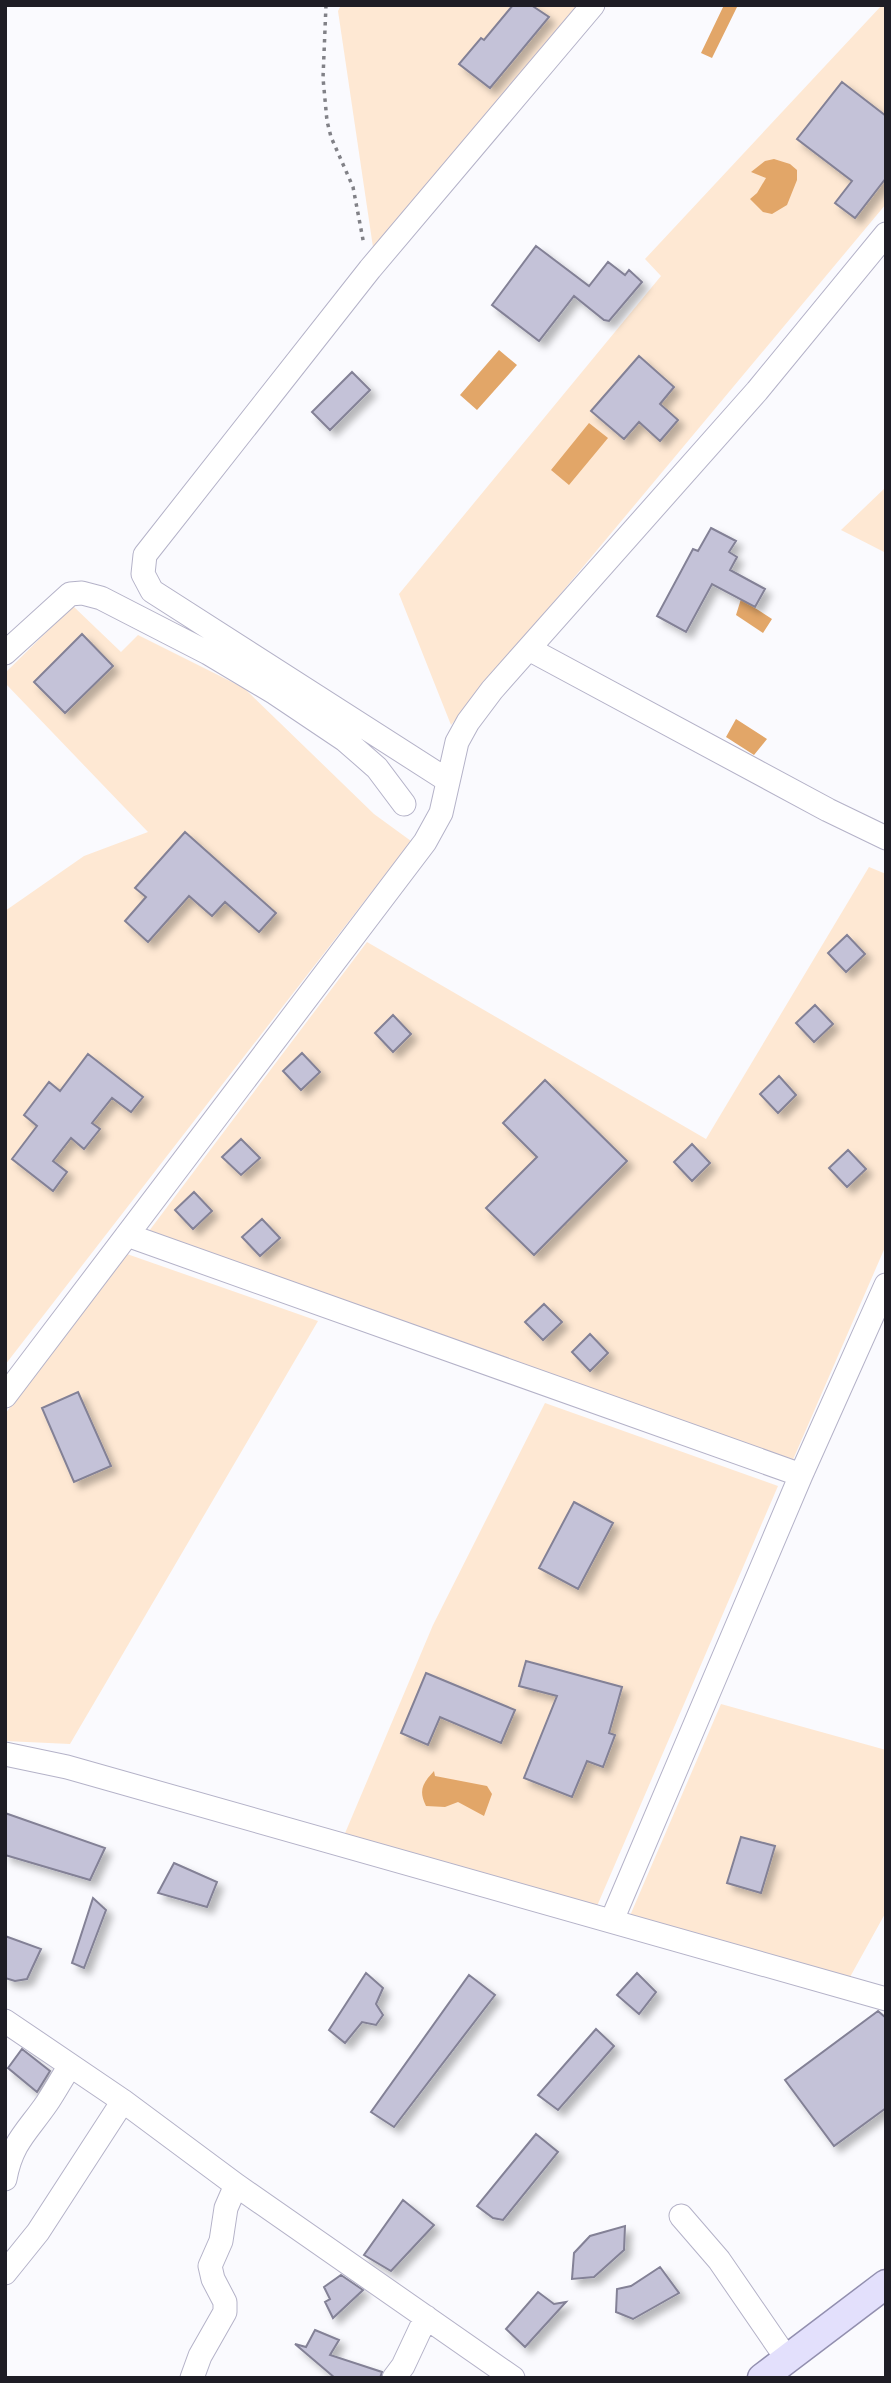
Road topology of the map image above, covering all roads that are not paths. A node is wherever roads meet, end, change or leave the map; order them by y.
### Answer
1 (593, 5) edge
2 (886, 234) edge
3 (529, 649) junction
4 (5, 653) edge
5 (447, 779) junction
6 (404, 804) dead end
7 (886, 838) edge
8 (128, 1235) junction
9 (886, 1284) edge
10 (5, 1396) edge
11 (801, 1475) junction
12 (5, 1754) edge
13 (612, 1920) junction
14 (886, 1999) edge
15 (5, 2021) edge
16 (70, 2066) junction
17 (123, 2101) junction
18 (5, 2179) edge
19 (236, 2185) junction
20 (681, 2216) dead end
21 (5, 2273) edge
22 (886, 2284) edge
23 (426, 2316) junction
24 (787, 2359) junction
25 (192, 2378) edge
26 (394, 2378) edge
27 (513, 2378) edge
28 (762, 2378) edge

1 - 5 street
2 - 3 street
3 - 5 street
3 - 7 street
4 - 6 street
5 - 8 street
8 - 10 street
8 - 11 street
9 - 11 street
11 - 13 street
12 - 13 street
13 - 14 street
15 - 16 street
16 - 17 street
16 - 18 street
17 - 19 street
17 - 21 street
19 - 23 street
19 - 25 street
20 - 24 street
22 - 24 main road
23 - 26 street
23 - 27 street
24 - 28 main road

